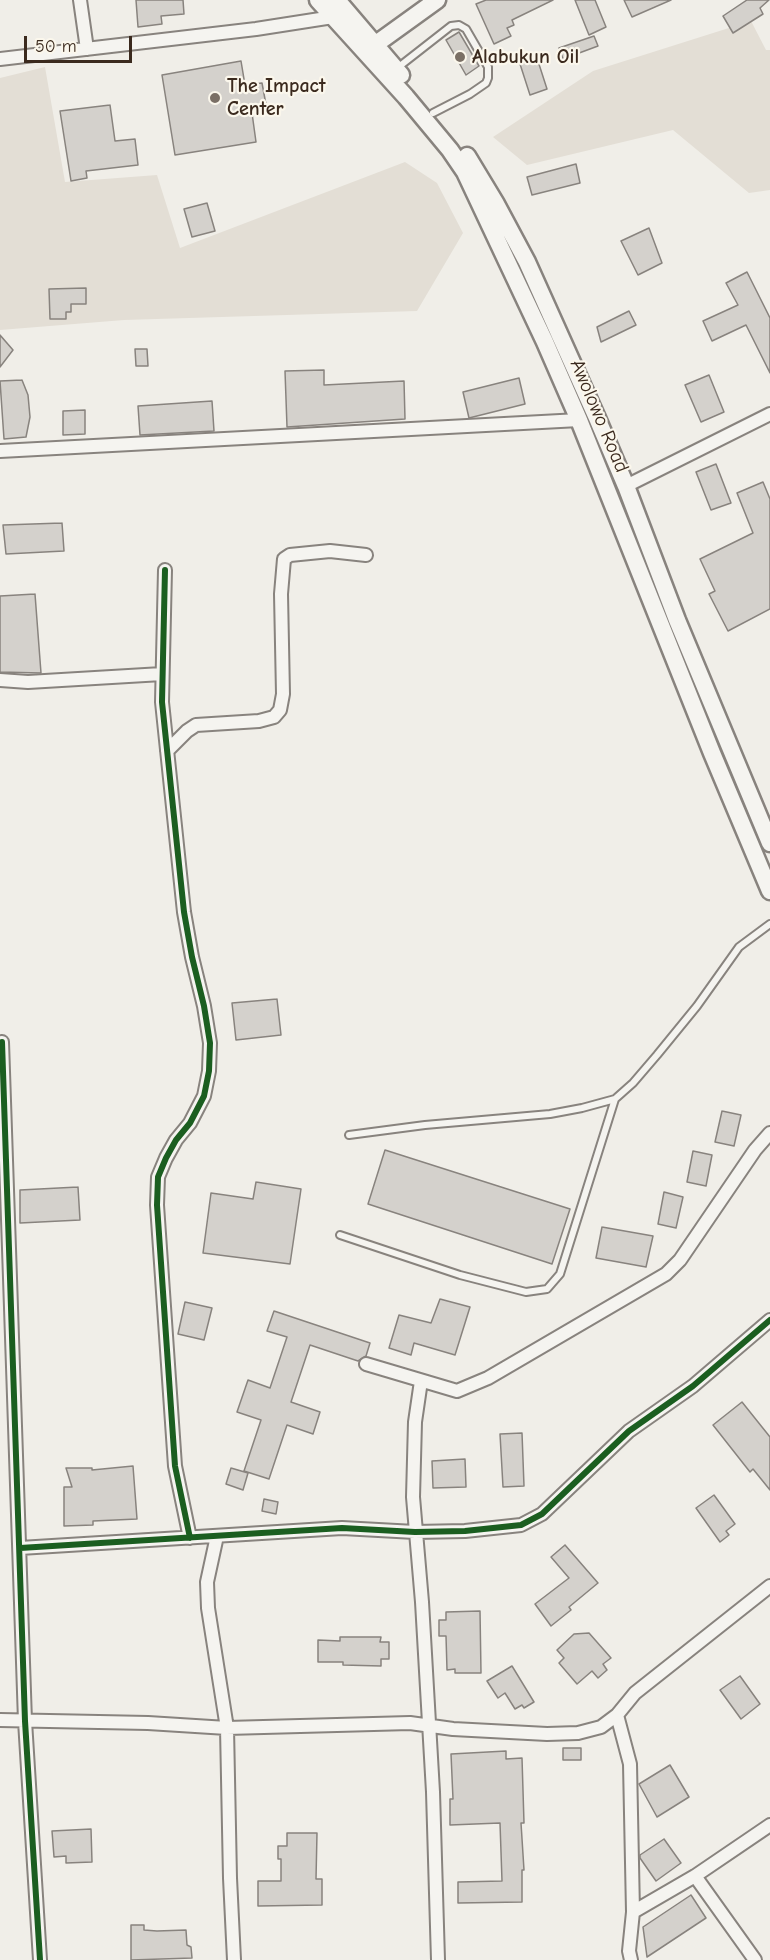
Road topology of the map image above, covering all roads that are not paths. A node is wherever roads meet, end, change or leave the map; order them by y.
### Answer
1 (80, 0) edge
2 (318, 0) edge
3 (337, 0) edge
4 (437, 0) edge
5 (333, 17) junction
6 (376, 44) junction
7 (87, 49) junction
8 (0, 59) edge
9 (396, 69) junction
10 (433, 113) junction
11 (454, 147) junction
12 (469, 169) junction
13 (770, 414) edge
14 (579, 420) junction
15 (0, 451) edge
16 (626, 486) junction
17 (366, 555) dead end
18 (165, 570) dead end
19 (162, 674) junction
20 (0, 680) edge
21 (167, 751) junction
22 (770, 843) edge
23 (770, 891) edge
24 (770, 924) edge
25 (2, 1042) dead end
26 (615, 1099) junction
27 (770, 1133) edge
28 (349, 1135) dead end
29 (340, 1235) dead end
30 (770, 1320) edge
31 (366, 1364) dead end
32 (421, 1382) junction
33 (415, 1533) junction
34 (217, 1536) junction
35 (190, 1538) junction
36 (20, 1548) junction
37 (770, 1586) edge
38 (617, 1715) junction
39 (0, 1720) edge
40 (26, 1721) junction
41 (428, 1725) junction
42 (227, 1728) junction
43 (770, 1825) edge
44 (695, 1876) junction
45 (633, 1912) junction
46 (40, 1960) edge
47 (234, 1960) edge
48 (438, 1960) edge
49 (631, 1960) edge
50 (754, 1960) edge

1 - 7 street
2 - 5 main road, Awolowo Road
3 - 6 main road, Awolowo Road
4 - 6 main road
5 - 7 street
5 - 11 main road, Awolowo Road
6 - 9 main road, Awolowo Road
7 - 8 street
9 - 10 main road, Awolowo Road
9 - 10 lane
10 - 11 main road, Awolowo Road
11 - 12 main road, Awolowo Road
12 - 14 main road, Awolowo Road
12 - 16 main road, Awolowo Road
13 - 16 street
14 - 15 street
14 - 23 main road, Awolowo Road
16 - 22 main road, Awolowo Road
17 - 21 street
18 - 19 street
19 - 20 street
19 - 21 street
21 - 35 street
24 - 26 lane
25 - 36 street
26 - 28 lane
26 - 29 lane
27 - 32 street
30 - 33 street
31 - 32 street
32 - 33 street
33 - 34 street
33 - 41 street
34 - 35 street
34 - 42 street
35 - 36 street
36 - 40 street
37 - 38 street
38 - 41 street
38 - 45 street
39 - 40 street
40 - 42 street
40 - 46 street
41 - 42 street
41 - 48 street
42 - 47 street
43 - 44 street
44 - 45 street
44 - 50 street
45 - 49 street

